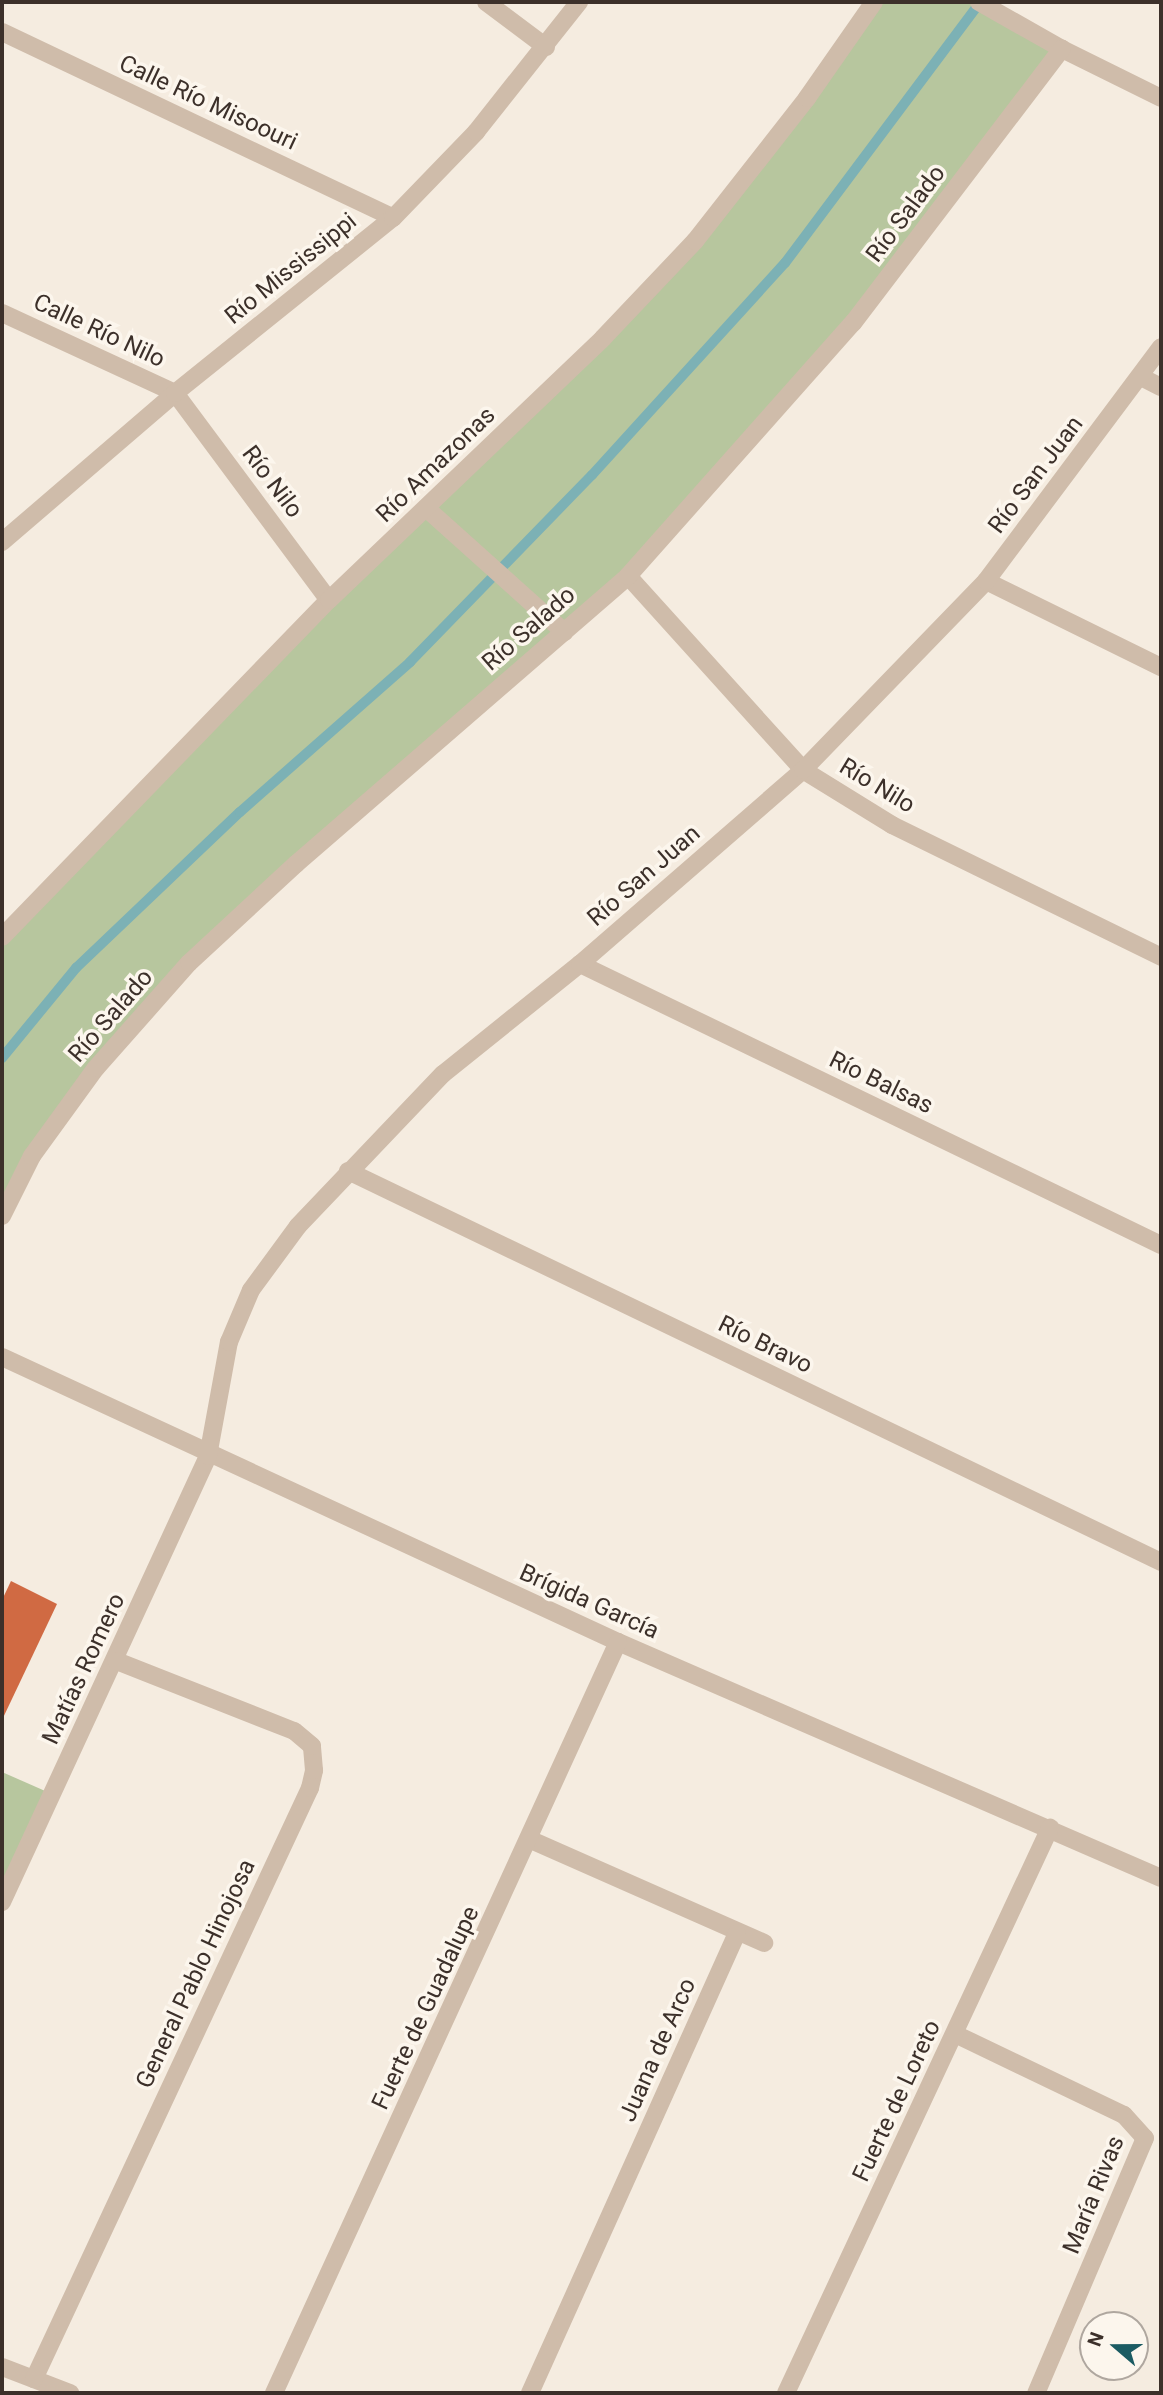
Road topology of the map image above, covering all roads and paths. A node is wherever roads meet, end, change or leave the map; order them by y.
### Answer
1 (486, 2) edge
2 (579, 2) edge
3 (874, 2) edge
4 (979, 2) edge
5 (2, 33) edge
6 (545, 47) junction
7 (1062, 49) junction
8 (1161, 97) edge
9 (393, 218) junction
10 (2, 313) edge
11 (1161, 346) edge
12 (1141, 377) junction
13 (1161, 387) edge
14 (175, 393) junction
15 (426, 508) junction
16 (2, 542) edge
17 (628, 576) junction
18 (986, 581) junction
19 (329, 600) junction
20 (564, 632) junction
21 (1161, 667) edge
22 (803, 770) junction
23 (2, 937) edge
24 (1161, 957) edge
25 (580, 964) junction
26 (348, 1171) junction
27 (2, 1216) edge
28 (1161, 1245) edge
29 (2, 1357) edge
30 (208, 1456) junction
31 (1161, 1562) edge
32 (618, 1642) junction
33 (116, 1661) junction
34 (1050, 1828) junction
35 (531, 1840) junction
36 (1161, 1878) edge
37 (2, 1902) edge
38 (737, 1933) junction
39 (764, 1943) dead end
40 (956, 2034) junction
41 (2, 2367) edge
42 (34, 2379) junction
43 (70, 2393) edge
44 (274, 2393) edge
45 (530, 2393) edge
46 (786, 2393) edge
47 (1036, 2393) edge

1 - 6 street
2 - 6 street, Río Mississippi
3 - 15 street, Río Amazonas
4 - 7 street
5 - 9 street, Calle Río Misoouri
6 - 9 street, Río Mississippi
7 - 8 street
7 - 17 street, Río Salado
9 - 14 street, Río Mississippi
10 - 14 street, Calle Río Nilo
11 - 12 street, Río San Juan
12 - 13 street
12 - 18 street, Río San Juan
14 - 16 street, Río Mississippi
14 - 19 street, Río Nilo
15 - 19 street, Río Amazonas
15 - 20 street
17 - 20 street, Río Salado
17 - 22 street, Río Nilo
18 - 21 street
18 - 22 street, Río San Juan
19 - 23 street, Río Amazonas
20 - 27 street, Río Salado
22 - 24 street, Río Nilo
22 - 25 street, Río San Juan
25 - 26 street, Río San Juan
25 - 28 street, Río Balsas
26 - 30 street, Río San Juan
26 - 31 street, Río Bravo
29 - 30 street, Brígida García
30 - 32 street, Brígida García
30 - 33 street, Matías Romero
32 - 34 street, Brígida García
32 - 35 street, Fuerte de Guadalupe
33 - 37 street, Matías Romero
33 - 42 street, General Pablo Hinojosa
34 - 36 street, Brígida García
34 - 40 street, Fuerte de Loreto
35 - 38 street
35 - 44 street, Fuerte de Guadalupe
38 - 39 street
38 - 45 street, Juana de Arco
40 - 46 street, Fuerte de Loreto
40 - 47 street, María Rivas
41 - 42 street
42 - 43 street

